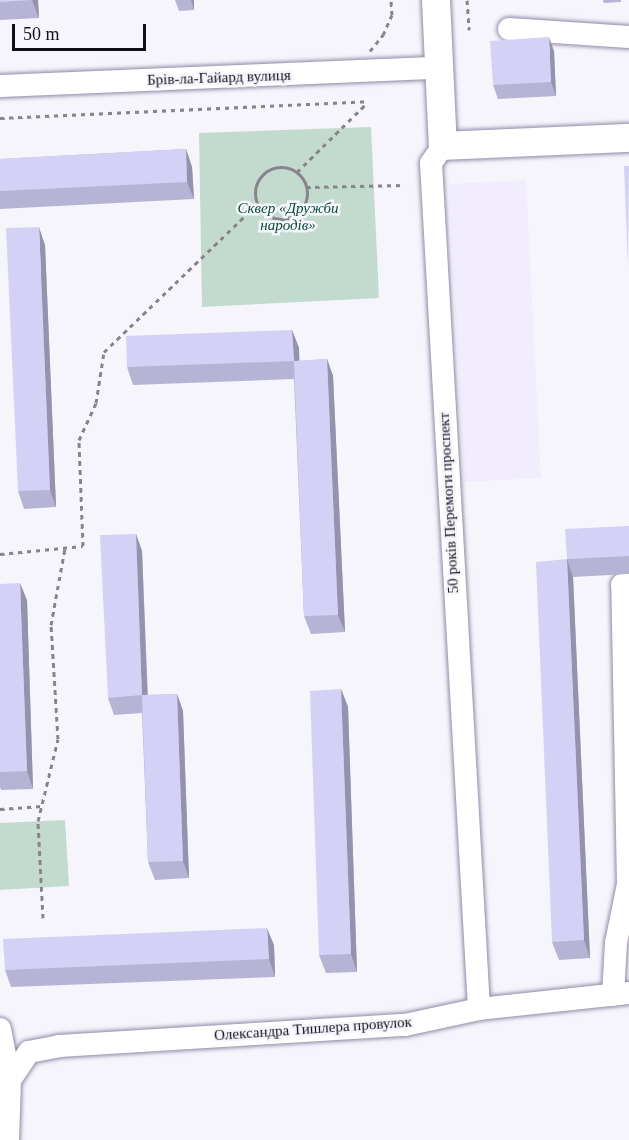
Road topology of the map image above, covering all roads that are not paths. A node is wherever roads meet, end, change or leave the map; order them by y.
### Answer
1 (436, 0) edge
2 (509, 29) dead end
3 (629, 36) edge
4 (438, 68) junction
5 (0, 86) edge
6 (629, 138) edge
7 (442, 146) junction
8 (629, 585) edge
9 (626, 903) edge
10 (621, 994) edge
11 (479, 1009) junction
12 (0, 1029) edge
13 (10, 1080) junction
14 (8, 1140) edge

1 - 4 main road, 50 років Перемоги проспект
2 - 3 street
4 - 5 street, Брів-ла-Гайард вулиця
4 - 7 main road, 50 років Перемоги проспект
6 - 7 main road
7 - 11 street, 50 років Перемоги проспект
8 - 9 street
9 - 10 street
10 - 11 street, Олександра Тишлера провулок
11 - 13 street, Олександра Тишлера провулок
12 - 13 street
13 - 14 street

